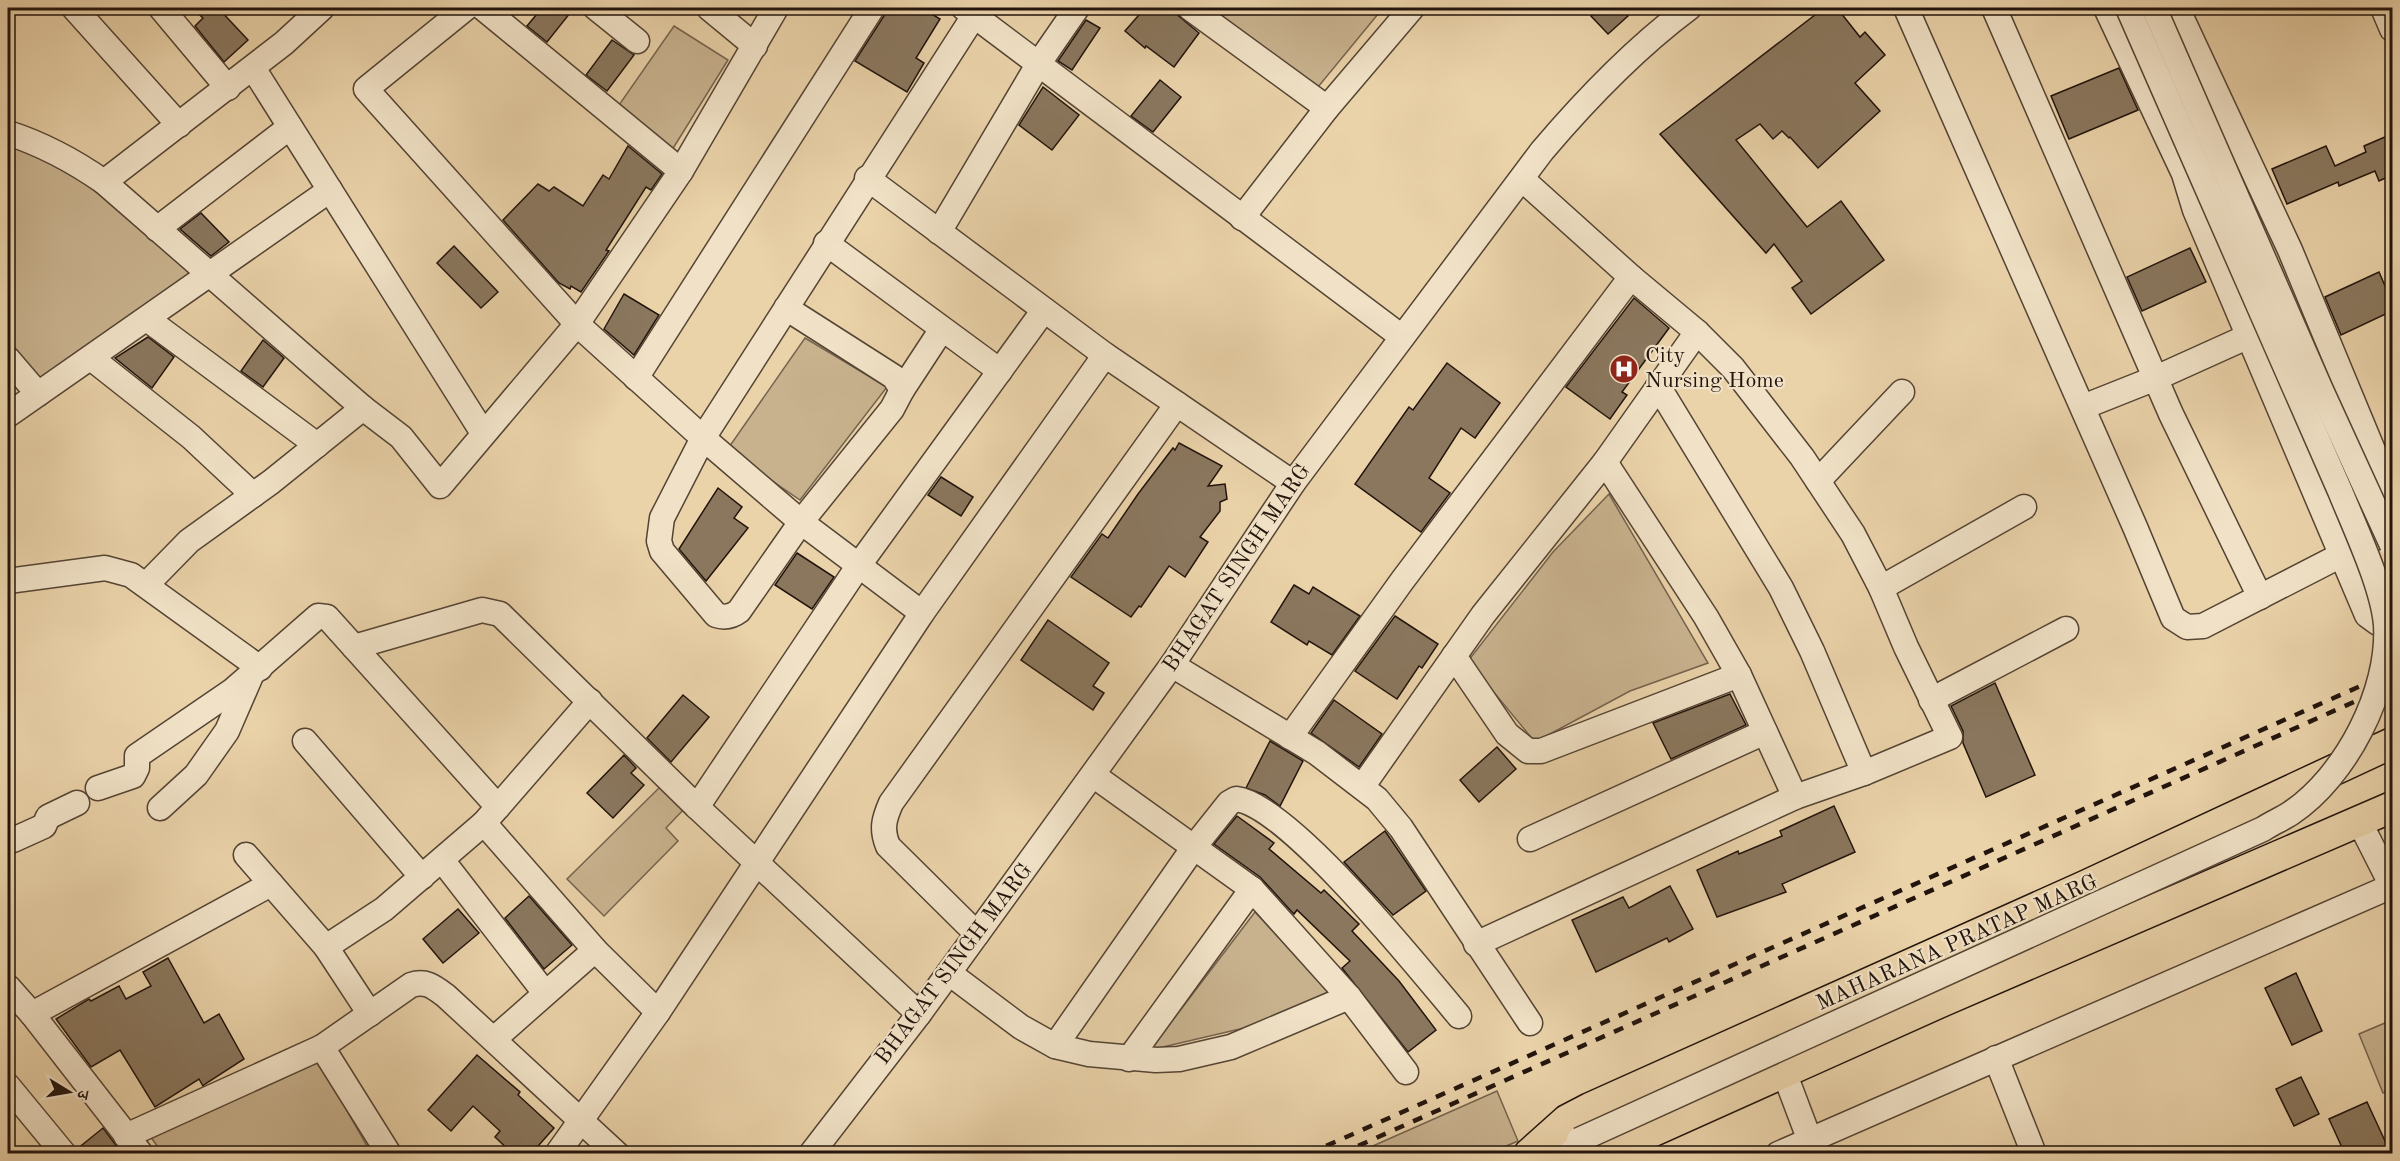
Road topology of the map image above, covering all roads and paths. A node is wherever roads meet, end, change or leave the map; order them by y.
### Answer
1 (74, 8) edge
2 (161, 8) edge
3 (322, 8) edge
4 (466, 8) edge
5 (483, 8) edge
6 (596, 8) edge
7 (709, 8) edge
8 (776, 8) edge
9 (872, 8) edge
10 (1077, 8) edge
11 (1190, 8) edge
12 (1412, 8) edge
13 (1689, 8) edge
14 (1906, 8) edge
15 (1994, 8) edge
16 (2106, 8) edge
17 (2128, 8) edge
18 (2154, 8) edge
19 (2177, 8) edge
20 (2383, 8) edge
21 (972, 10) edge
22 (2392, 29) edge
23 (637, 41) dead end
24 (755, 46) junction
25 (1039, 63) junction
26 (253, 68) junction
27 (228, 88) junction
28 (1327, 108) junction
29 (179, 125) junction
30 (290, 127) junction
31 (8, 133) edge
32 (681, 171) junction
33 (867, 178) junction
34 (1522, 178) junction
35 (104, 182) junction
36 (330, 190) junction
37 (1242, 218) junction
38 (158, 229) junction
39 (939, 232) junction
40 (826, 243) junction
41 (210, 274) junction
42 (1631, 276) junction
43 (786, 308) junction
44 (1044, 310) junction
45 (147, 319) junction
46 (577, 324) junction
47 (942, 328) junction
48 (1697, 332) junction
49 (2249, 336) junction
50 (1402, 337) junction
51 (1105, 355) junction
52 (91, 358) junction
53 (8, 359) edge
54 (1000, 371) junction
55 (636, 378) junction
56 (2156, 378) junction
57 (1658, 386) junction
58 (902, 390) junction
59 (1902, 392) dead end
60 (38, 394) junction
61 (1178, 404) junction
62 (2083, 407) junction
63 (363, 408) junction
64 (8, 415) edge
65 (483, 433) junction
66 (703, 438) junction
67 (317, 445) junction
68 (1605, 462) junction
69 (1818, 481) junction
70 (1293, 483) junction
71 (253, 495) junction
72 (2392, 496) edge
73 (2024, 507) dead end
74 (801, 522) junction
75 (2392, 529) edge
76 (2392, 545) edge
77 (2343, 556) junction
78 (859, 565) junction
79 (8, 581) edge
80 (146, 585) junction
81 (1881, 588) junction
82 (2260, 597) junction
83 (922, 613) junction
84 (2392, 625) edge
85 (2066, 629) dead end
86 (354, 647) junction
87 (1454, 656) junction
88 (1172, 665) junction
89 (255, 672) junction
90 (1739, 675) junction
91 (1931, 700) junction
92 (590, 701) junction
93 (1765, 732) junction
94 (1290, 737) junction
95 (305, 741) dead end
96 (2392, 743) edge
97 (1864, 773) junction
98 (1093, 775) junction
99 (1362, 787) junction
100 (98, 788) dead end
101 (2280, 795) junction
102 (1795, 797) junction
103 (77, 803) dead end
104 (697, 807) junction
105 (2392, 807) edge
106 (160, 808) dead end
107 (491, 815) junction
108 (2359, 821) junction
109 (8, 838) edge
110 (1530, 839) dead end
111 (2304, 845) junction
112 (1194, 847) junction
113 (246, 855) dead end
114 (442, 860) junction
115 (757, 861) junction
116 (422, 877) junction
117 (271, 884) junction
118 (2392, 886) edge
119 (1252, 888) junction
120 (978, 934) junction
121 (1476, 944) junction
122 (326, 947) junction
123 (595, 950) junction
124 (949, 972) junction
125 (8, 987) edge
126 (545, 993) junction
127 (1349, 997) junction
128 (658, 1012) junction
129 (32, 1014) junction
130 (370, 1014) junction
131 (920, 1014) junction
132 (1460, 1016) dead end
133 (1530, 1023) dead end
134 (494, 1039) junction
135 (1055, 1046) junction
136 (322, 1047) junction
137 (1996, 1058) junction
138 (1129, 1059) junction
139 (1406, 1072) dead end
140 (1784, 1072) junction
141 (8, 1086) edge
142 (582, 1120) junction
143 (134, 1145) edge
144 (1812, 1146) edge
145 (1591, 1147) edge
146 (383, 1151) edge
147 (64, 1154) edge
148 (557, 1154) edge
149 (617, 1154) edge
150 (811, 1154) edge
151 (1529, 1154) edge
152 (1539, 1154) edge
153 (1778, 1154) edge
154 (2034, 1154) edge

1 - 29 street
2 - 27 street
3 - 26 street
4 - 46 street
5 - 32 street
6 - 23 street
7 - 24 street
8 - 24 street
9 - 55 street
10 - 25 street
11 - 28 street
12 - 28 street
13 - 34 street, BHAGAT SINGH MARG
14 - 62 street
15 - 56 street
16 - 49 street
17 - 145 street, bridge
18 - 76 street, bridge
19 - 72 street
20 - 22 street
21 - 25 street
21 - 33 street
24 - 32 street
25 - 37 street
25 - 39 street
26 - 27 street
26 - 30 street
27 - 29 street
28 - 37 street
29 - 35 street
30 - 36 street
30 - 38 street
31 - 35 street
32 - 46 street
33 - 39 street
33 - 40 street
34 - 42 street
34 - 50 street, BHAGAT SINGH MARG
35 - 38 street
36 - 41 street
36 - 65 street
37 - 50 street
38 - 41 street
39 - 44 street
40 - 43 street
40 - 47 street
41 - 45 street
41 - 63 street
42 - 48 street
42 - 94 street
43 - 58 street
43 - 66 street
44 - 51 street
44 - 54 street
45 - 52 street
45 - 67 street
46 - 55 street
46 - 65 street
47 - 54 street
47 - 58 street
48 - 57 street
48 - 69 street
49 - 56 street
49 - 77 street
50 - 70 street, BHAGAT SINGH MARG
51 - 61 street
51 - 83 street
52 - 60 street
52 - 71 street
53 - 60 street
54 - 78 street
55 - 66 street
56 - 62 street
56 - 82 street
57 - 68 street
57 - 97 street
58 - 74 street
59 - 69 street
60 - 64 street
61 - 70 street
61 - 120 street
62 - 82 street
63 - 65 street
63 - 67 street
66 - 74 street
66 - 74 street
67 - 71 street
68 - 87 street
68 - 90 street
69 - 81 street
70 - 88 street, BHAGAT SINGH MARG
71 - 80 street
73 - 81 street
74 - 78 street
75 - 77 street
77 - 82 street
77 - 84 street
78 - 83 street
78 - 104 street
79 - 80 street
80 - 89 street
81 - 91 street
83 - 115 street
85 - 91 street
86 - 89 street
86 - 92 street
86 - 107 street
87 - 90 street
87 - 99 street
88 - 94 street
88 - 98 street, BHAGAT SINGH MARG
89 - 100 street
89 - 106 street
90 - 93 street
91 - 97 street
92 - 104 street
92 - 107 street
93 - 102 street
93 - 110 street
94 - 99 street
95 - 116 street
96 - 101 main road, MAHARANA PRATAP MARG
97 - 102 street
98 - 112 street
98 - 120 street, BHAGAT SINGH MARG
99 - 121 street
101 - 111 main road
101 - 151 main road, MAHARANA PRATAP MARG
102 - 121 street
103 - 109 street
104 - 115 street
105 - 108 main road
107 - 114 street
107 - 123 street
108 - 111 main road
108 - 118 street
111 - 140 main road
112 - 119 street
112 - 132 street
112 - 135 street
113 - 117 street
114 - 116 street
114 - 126 street
115 - 128 street
115 - 131 street
116 - 122 street
117 - 122 street
117 - 129 street
118 - 137 street
119 - 127 street
119 - 138 street
120 - 124 street, BHAGAT SINGH MARG
121 - 133 street
122 - 130 street
123 - 126 street
123 - 128 street
124 - 131 street, BHAGAT SINGH MARG
124 - 135 street
125 - 129 street
126 - 134 street
127 - 138 street
127 - 139 street
128 - 142 street
129 - 143 street
130 - 134 street
130 - 136 street
131 - 150 street, BHAGAT SINGH MARG
134 - 142 street
135 - 138 street
136 - 143 street
136 - 146 street
137 - 144 street
137 - 154 street
140 - 144 street
140 - 145 main road
141 - 147 street
142 - 148 street
142 - 149 street
144 - 153 street
145 - 152 street

